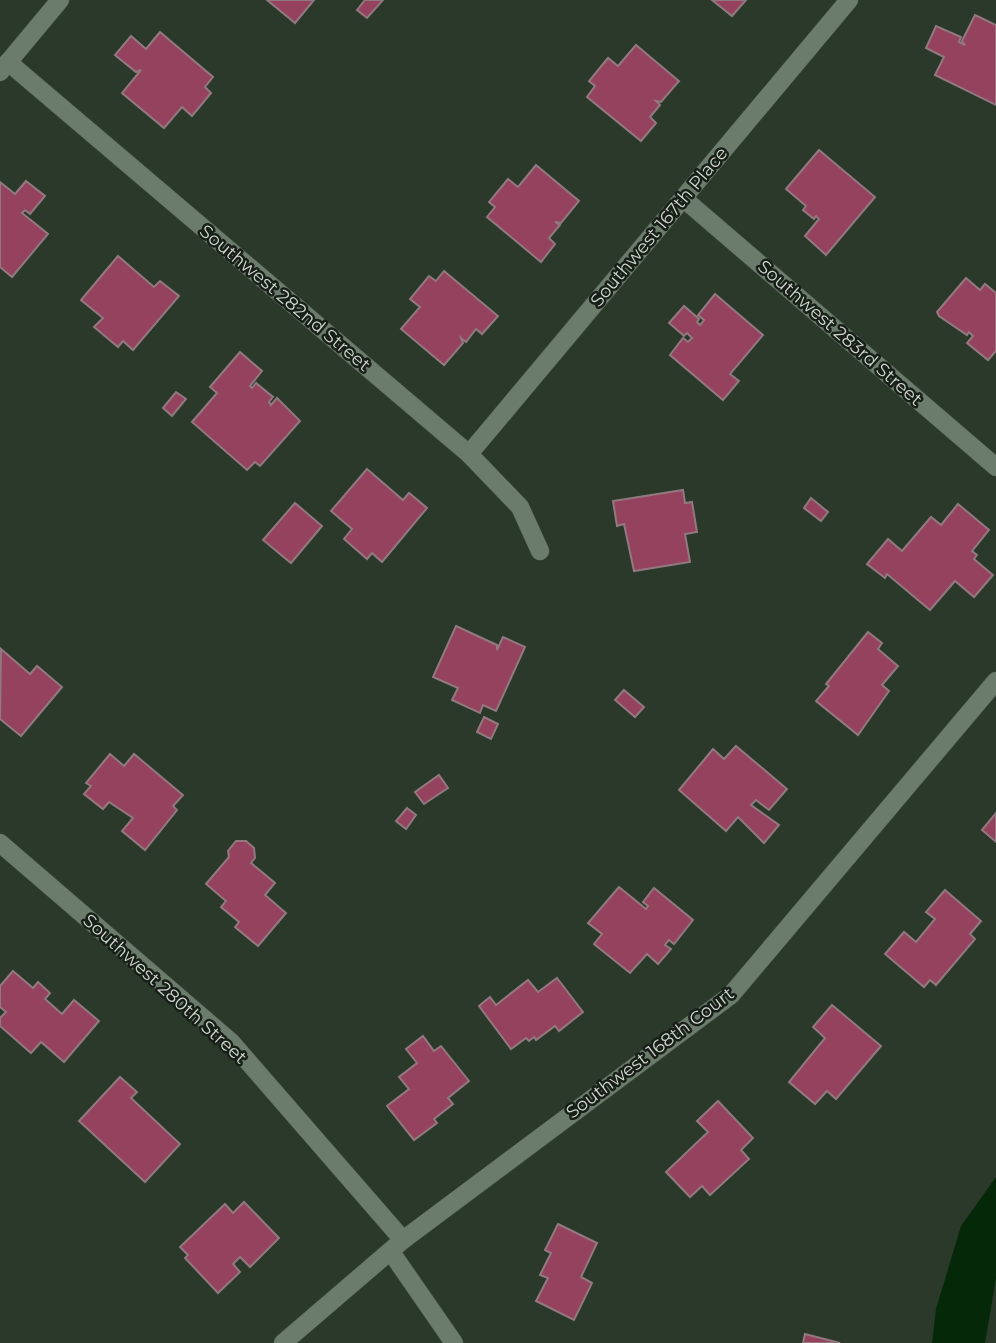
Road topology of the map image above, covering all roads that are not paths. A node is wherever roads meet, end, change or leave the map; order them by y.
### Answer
1 (60, 0) edge
2 (849, 0) edge
3 (4, 67) edge
4 (684, 199) junction
5 (469, 454) junction
6 (996, 467) edge
7 (540, 551) dead end
8 (996, 681) edge
9 (0, 843) edge
10 (397, 1246) junction
11 (283, 1343) edge
12 (454, 1343) edge

1 - 3 street
2 - 4 street, Southwest 167th Place
3 - 5 street, Southwest 282nd Street
4 - 5 street, Southwest 167th Place
4 - 6 street, Southwest 283rd Street
5 - 7 street, Southwest 282nd Street
8 - 10 street, Southwest 168th Court
9 - 10 street, Southwest 280th Street
10 - 11 street, Southwest 168th Court
10 - 12 street, Southwest 280th Street

